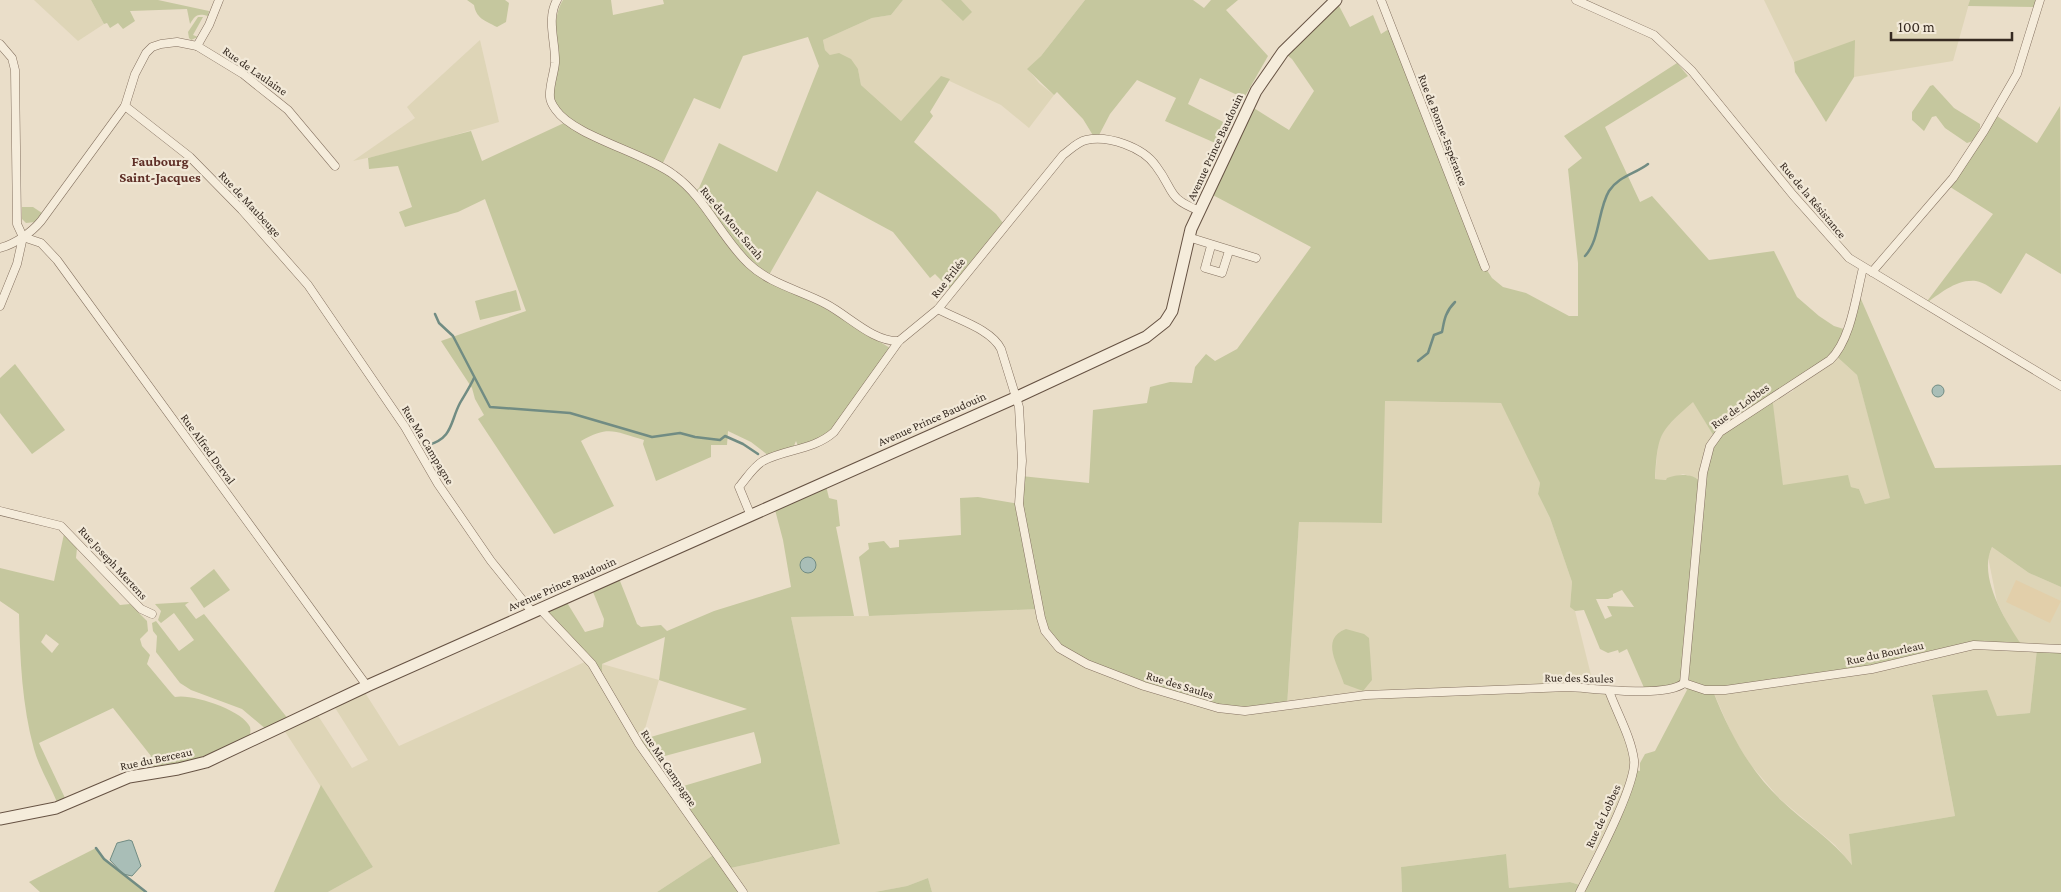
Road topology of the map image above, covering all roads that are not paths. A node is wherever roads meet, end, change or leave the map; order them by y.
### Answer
1 (219, 0) edge
2 (557, 0) edge
3 (1336, 0) edge
4 (1381, 0) edge
5 (1576, 0) edge
6 (2040, 0) edge
7 (199, 42) junction
8 (0, 44) edge
9 (125, 106) junction
10 (335, 166) dead end
11 (1200, 211) junction
12 (22, 237) junction
13 (1188, 237) junction
14 (1211, 246) junction
15 (0, 248) edge
16 (1229, 251) junction
17 (1256, 258) dead end
18 (1485, 267) dead end
19 (1863, 268) junction
20 (1872, 272) junction
21 (308, 285) joint
22 (0, 306) edge
23 (938, 309) junction
24 (899, 341) junction
25 (2061, 386) edge
26 (1015, 398) junction
27 (0, 511) edge
28 (751, 516) junction
29 (536, 611) junction
30 (152, 614) dead end
31 (2061, 649) edge
32 (1684, 684) junction
33 (367, 686) junction
34 (1609, 691) junction
35 (0, 819) edge
36 (743, 892) edge
37 (1580, 892) edge

1 - 7 street
2 - 24 street, Rue du Mont Sarah
3 - 11 street, Avenue Prince Baudouin
4 - 18 street, Rue de Bonne-Espérance
5 - 19 street, Rue de la Résistance
6 - 20 street
7 - 9 street
7 - 10 street, Rue de Laulaine
8 - 12 street
9 - 12 street
9 - 21 street, Rue de Maubeuge
11 - 13 street, Avenue Prince Baudouin
11 - 23 street, Rue Frilée
12 - 15 street
12 - 22 street
12 - 33 street, Rue Alfred Derval
13 - 14 street
13 - 26 street, Avenue Prince Baudouin
14 - 16 street
14 - 16 street
16 - 17 street
19 - 20 street, Rue de la Résistance
19 - 32 street, Rue de Lobbes
20 - 25 street, Rue de la Résistance
21 - 29 street, Rue Ma Campagne
23 - 24 street, Rue Frilée
23 - 26 street, Rue des Saules
24 - 28 street, Rue Frilée
26 - 28 street, Avenue Prince Baudouin
26 - 34 street, Rue des Saules
27 - 30 street, Rue Joseph Mertens
28 - 29 street, Avenue Prince Baudouin
29 - 33 street, Avenue Prince Baudouin
29 - 36 street, Rue Ma Campagne
31 - 32 street, Rue du Bourleau
32 - 34 street, Rue des Saules
33 - 35 street, Rue du Berceau
34 - 37 street, Rue de Lobbes

